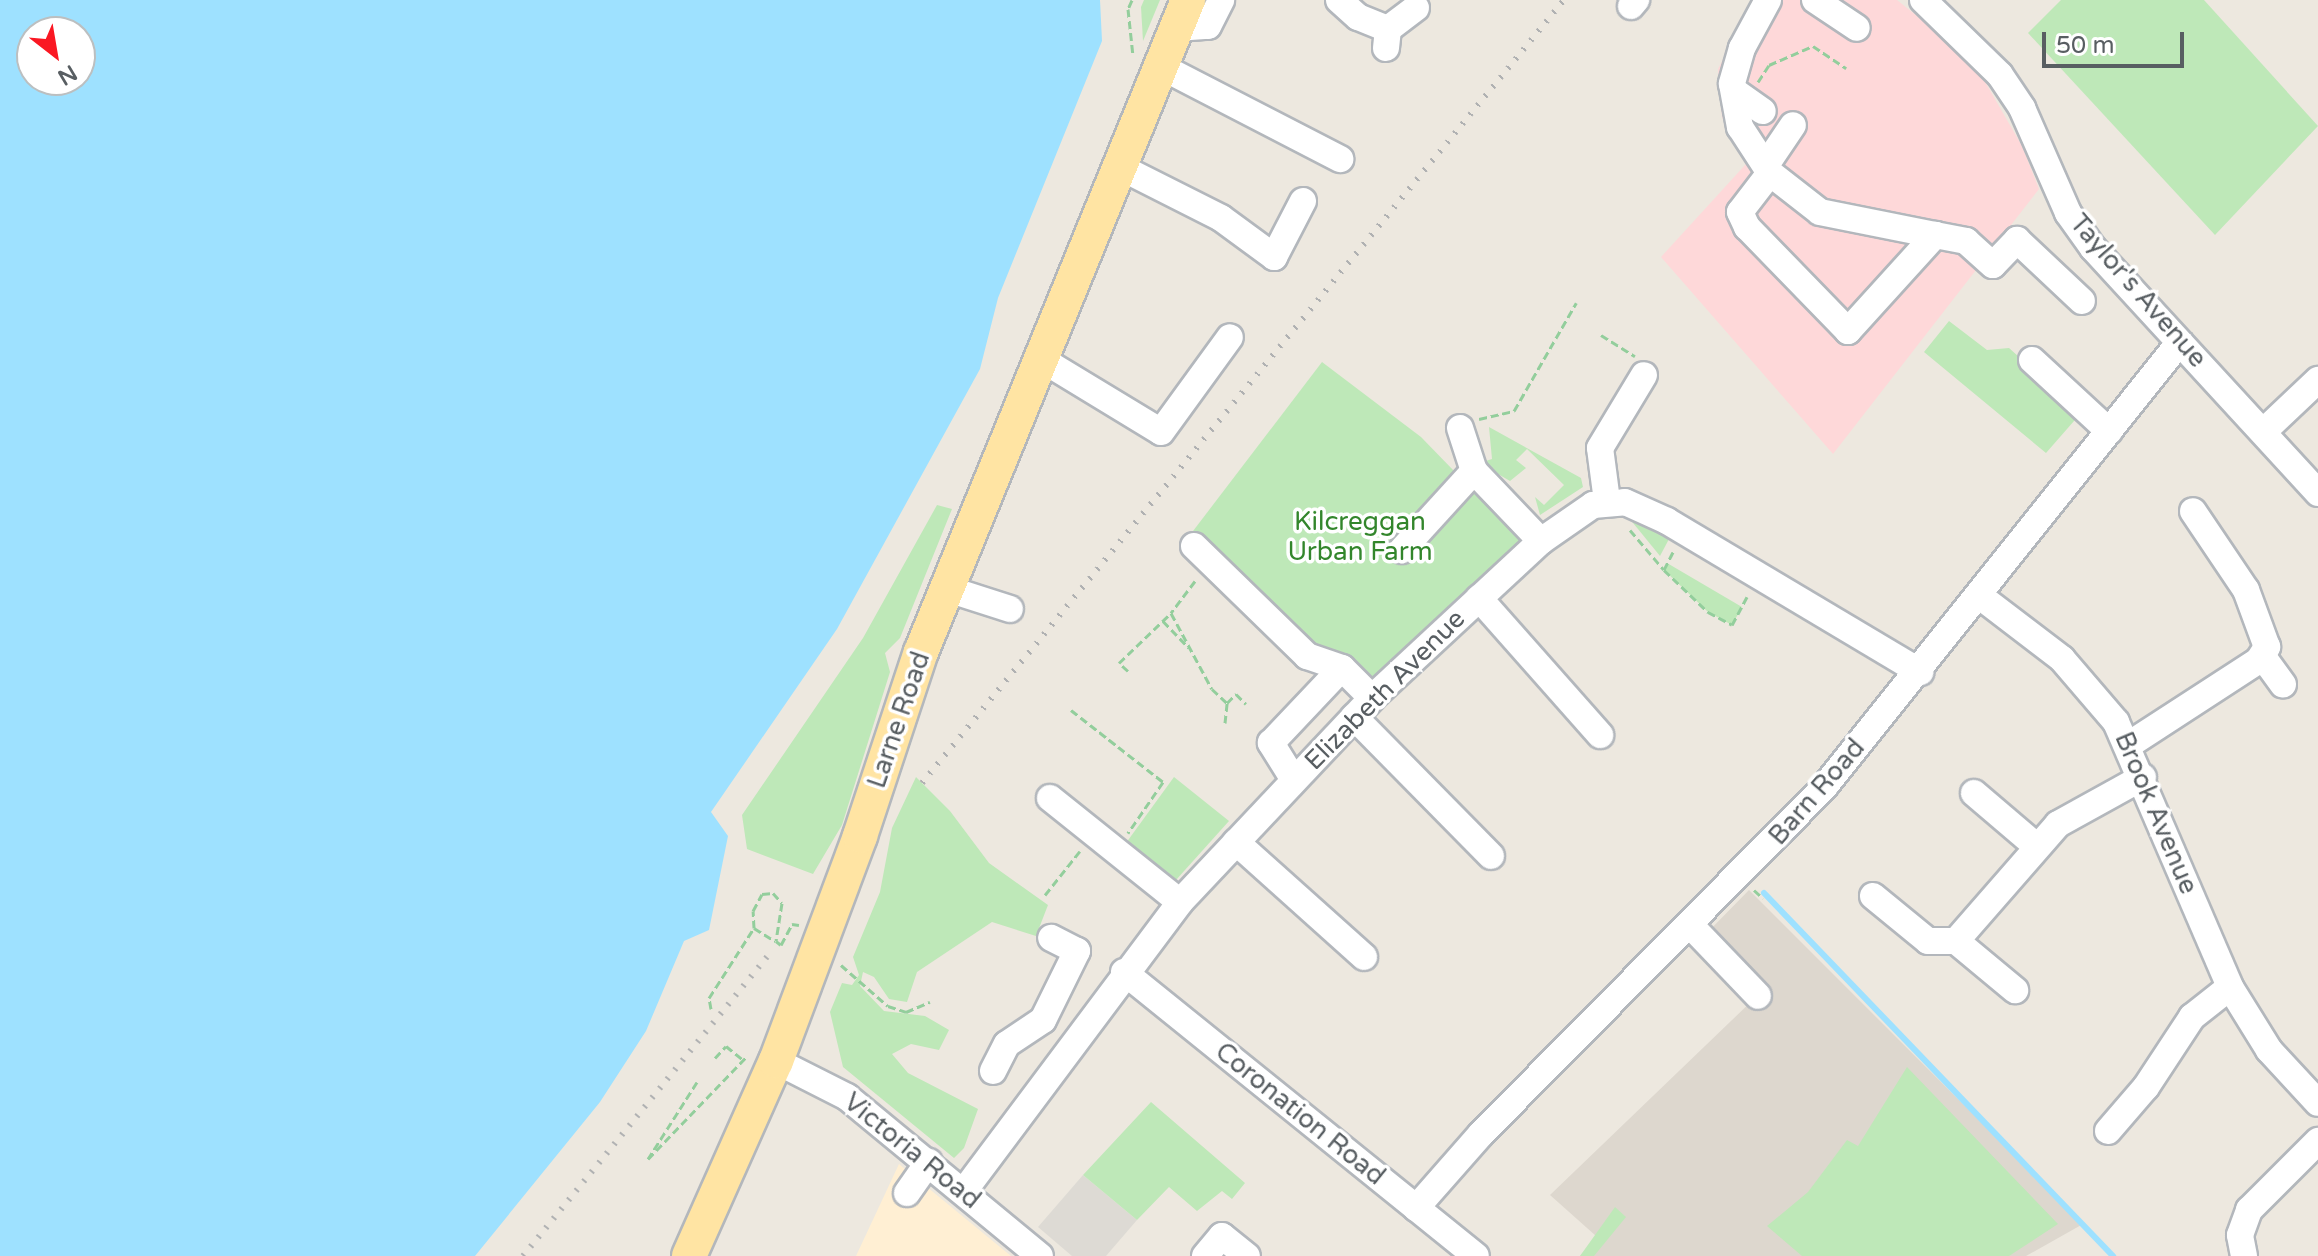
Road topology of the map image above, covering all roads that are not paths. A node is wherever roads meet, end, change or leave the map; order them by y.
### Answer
1 (1221, 0) edge
2 (1339, 0) edge
3 (1768, 0) edge
4 (1815, 0) edge
5 (1923, 0) edge
6 (1416, 8) dead end
7 (1182, 14) edge
8 (1857, 28) dead end
9 (1146, 61) junction
10 (1734, 83) junction
11 (1763, 111) dead end
12 (1793, 125) dead end
13 (1340, 159) dead end
14 (1768, 169) junction
15 (1116, 176) junction
16 (1303, 201) dead end
17 (1935, 235) junction
18 (2082, 301) dead end
19 (1230, 337) dead end
20 (2180, 342) junction
21 (1041, 359) junction
22 (2032, 360) dead end
23 (1644, 375) road end
24 (2318, 380) edge
25 (1460, 428) road end
26 (2109, 431) junction
27 (2263, 432) junction
28 (1474, 471) junction
29 (2318, 493) edge
30 (1607, 501) junction
31 (2193, 511) dead end
32 (1541, 541) junction
33 (1194, 546) dead end
34 (1402, 550) dead end
35 (948, 589) junction
36 (1981, 597) junction
37 (1479, 598) junction
38 (1010, 609) dead end
39 (2263, 657) junction
40 (1342, 668) junction
41 (1920, 672) junction
42 (2283, 685) dead end
43 (1363, 708) junction
44 (1600, 735) dead end
45 (2130, 744) junction
46 (2143, 777) junction
47 (1294, 780) junction
48 (1974, 793) dead end
49 (1050, 798) dead end
50 (1236, 842) junction
51 (2036, 846) junction
52 (1491, 856) dead end
53 (1873, 896) dead end
54 (1180, 902) junction
55 (1690, 925) junction
56 (1051, 938) dead end
57 (1956, 941) junction
58 (1364, 957) dead end
59 (1124, 972) junction
60 (2230, 987) junction
61 (2015, 990) dead end
62 (1758, 996) dead end
63 (1030, 1033) junction
64 (1061, 1056) junction
65 (765, 1059) junction
66 (993, 1071) dead end
67 (2318, 1103) edge
68 (2108, 1131) dead end
69 (2318, 1141) edge
70 (929, 1162) junction
71 (964, 1191) junction
72 (907, 1193) dead end
73 (1416, 1208) junction
74 (1023, 1251) edge
75 (689, 1256) edge
76 (1205, 1256) edge
77 (1247, 1256) edge
78 (1476, 1256) edge
79 (2244, 1256) edge

1 - 7 street
2 - 6 street
3 - 10 street
4 - 8 street
5 - 20 street, Taylor's Avenue
7 - 9 main road, Larne Road
9 - 13 street
9 - 15 main road, Larne Road
10 - 11 street
10 - 14 street
12 - 14 street
14 - 17 street
14 - 17 street
15 - 16 street
15 - 21 main road, Larne Road
17 - 18 street
19 - 21 street
20 - 26 street, Barn Road
20 - 27 street, Taylor's Avenue
21 - 35 main road, Larne Road
22 - 26 street
23 - 30 street
24 - 27 street
25 - 28 street
26 - 36 street, Barn Road
27 - 29 street, Taylor's Avenue
28 - 32 street
28 - 34 street
30 - 32 street, Elizabeth Avenue
30 - 41 street
31 - 39 street
32 - 37 street, Elizabeth Avenue
33 - 40 street
35 - 38 street
35 - 65 main road, Larne Road
36 - 41 street, Barn Road
36 - 45 street, Brook Avenue
37 - 43 street, Elizabeth Avenue
37 - 44 street
39 - 42 street
39 - 45 street
40 - 43 street
40 - 47 street
41 - 55 street, Barn Road
43 - 47 street, Elizabeth Avenue
43 - 52 street
45 - 46 street, Brook Avenue
46 - 51 street
46 - 60 street, Brook Avenue
47 - 50 street, Elizabeth Avenue
48 - 51 street
49 - 54 street
50 - 54 street, Elizabeth Avenue
50 - 58 street
51 - 57 street
53 - 57 street
54 - 59 street, Elizabeth Avenue
55 - 62 street
55 - 73 street, Barn Road
56 - 63 street
57 - 61 street
59 - 64 street, Elizabeth Avenue
59 - 73 street, Coronation Road
60 - 67 street, Brook Avenue
60 - 68 street
63 - 64 street
63 - 66 street
64 - 71 street, Elizabeth Avenue
65 - 70 street, Victoria Road
65 - 75 main road, Larne Road
69 - 79 street
70 - 71 street, Victoria Road
70 - 72 street
71 - 74 street, Victoria Road
73 - 78 street, Coronation Road
76 - 77 street

